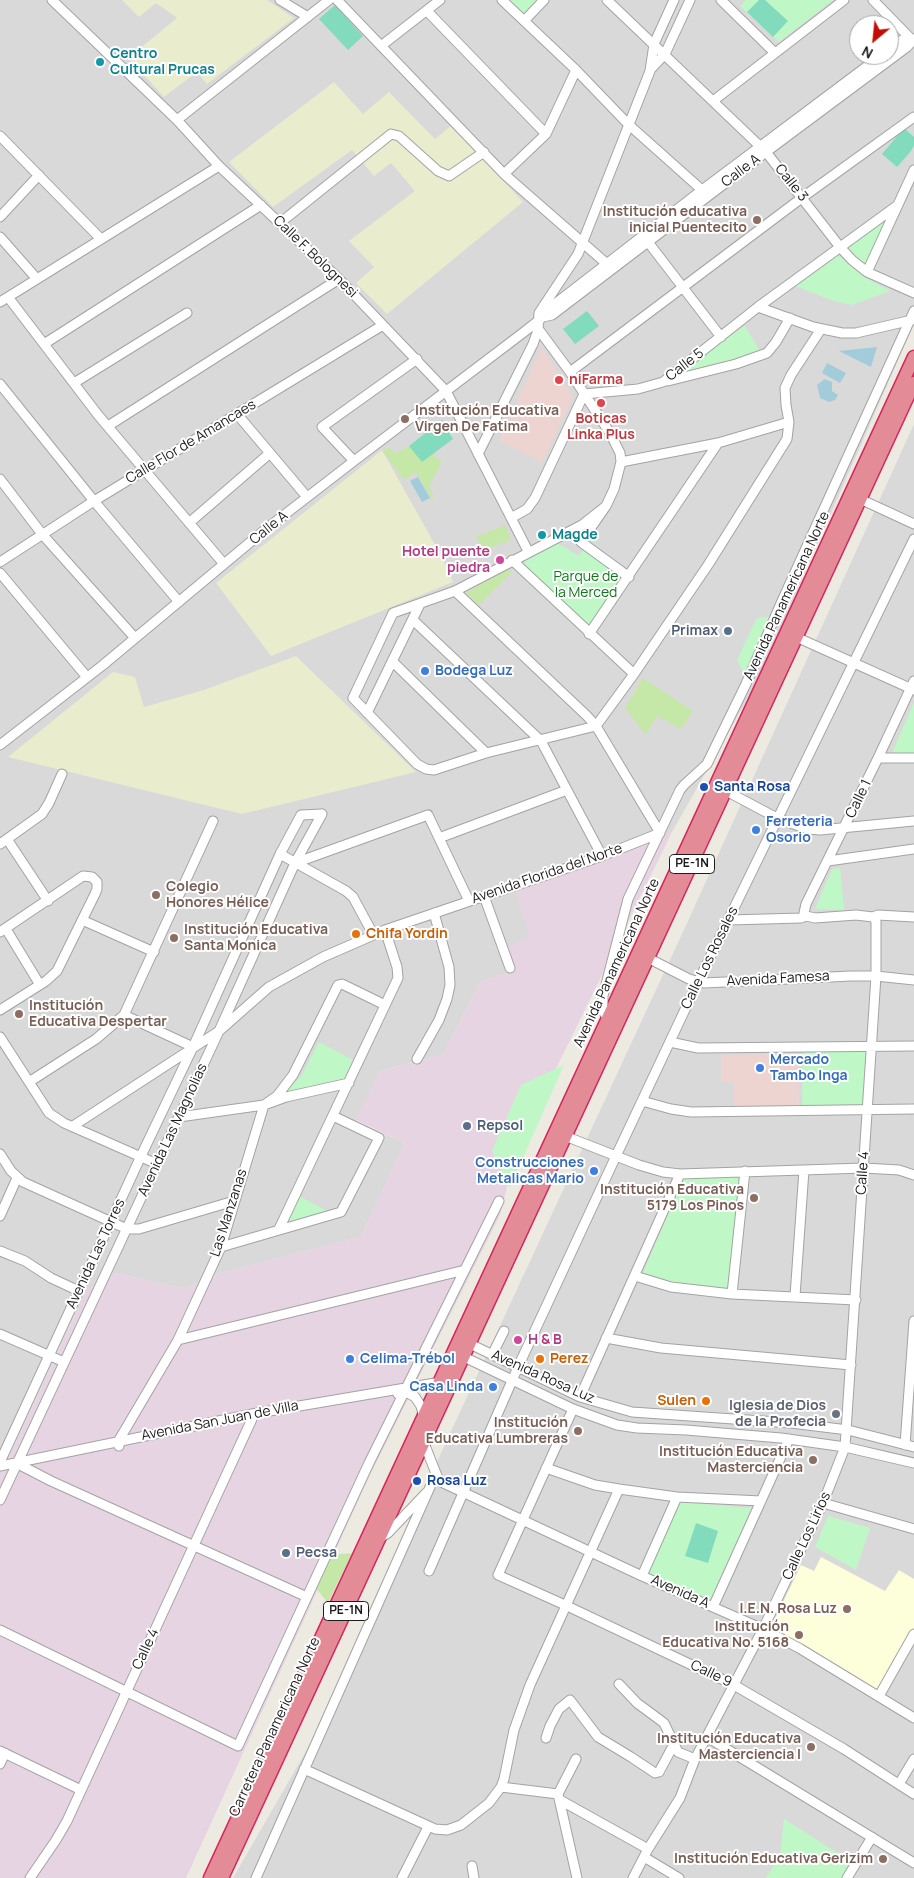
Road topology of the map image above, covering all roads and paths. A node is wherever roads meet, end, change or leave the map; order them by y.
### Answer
1 (52, 0) edge
2 (280, 0) edge
3 (329, 0) edge
4 (337, 0) edge
5 (440, 0) edge
6 (502, 0) edge
7 (544, 0) edge
8 (607, 0) edge
9 (674, 0) edge
10 (690, 0) edge
11 (721, 0) edge
12 (844, 0) edge
13 (873, 0) edge
14 (427, 10) junction
15 (308, 17) junction
16 (524, 21) junction
17 (914, 41) edge
18 (899, 42) edge
19 (654, 44) junction
20 (381, 46) junction
21 (775, 53) junction
22 (665, 54) junction
23 (869, 65) edge
24 (576, 70) junction
25 (650, 71) junction
26 (713, 101) junction
27 (914, 117) edge
28 (176, 120) junction
29 (628, 124) junction
30 (546, 134) junction
31 (0, 136) edge
32 (763, 149) junction
33 (484, 152) junction
34 (219, 166) junction
35 (914, 170) edge
36 (504, 174) junction
37 (39, 175) junction
38 (702, 190) junction
39 (803, 198) junction
40 (261, 205) junction
41 (898, 205) junction
42 (0, 217) edge
43 (280, 223) junction
44 (0, 237) edge
45 (100, 238) junction
46 (648, 242) junction
47 (582, 243) junction
48 (840, 247) junction
49 (607, 264) junction
50 (866, 272) junction
51 (37, 279) junction
52 (339, 279) junction
53 (683, 287) junction
54 (914, 293) edge
55 (8, 297) junction
56 (0, 302) edge
57 (758, 307) junction
58 (914, 311) edge
59 (187, 312) dead end
60 (790, 318) junction
61 (912, 321) edge
62 (540, 323) junction
63 (383, 325) junction
64 (821, 328) junction
65 (721, 337) junction
66 (44, 344) junction
67 (914, 357) edge
68 (417, 360) junction
69 (570, 372) junction
70 (663, 382) junction
71 (74, 383) junction
72 (914, 383) edge
73 (0, 384) edge
74 (446, 391) junction
75 (584, 394) junction
76 (237, 414) junction
77 (789, 422) junction
78 (108, 426) junction
79 (718, 443) junction
80 (270, 454) junction
81 (478, 454) junction
82 (354, 461) junction
83 (621, 462) junction
84 (146, 470) junction
85 (0, 479) edge
86 (307, 498) junction
87 (860, 499) junction
88 (94, 501) junction
89 (606, 506) junction
90 (511, 518) junction
91 (189, 523) junction
92 (914, 524) edge
93 (42, 534) junction
94 (914, 539) edge
95 (528, 552) junction
96 (512, 560) junction
97 (0, 562) edge
98 (224, 564) junction
99 (0, 573) edge
100 (629, 577) junction
101 (455, 591) junction
102 (179, 602) junction
103 (420, 604) junction
104 (413, 620) junction
105 (589, 634) junction
106 (796, 637) junction
107 (135, 638) junction
108 (392, 662) junction
109 (854, 664) junction
110 (634, 674) junction
111 (86, 676) junction
112 (913, 687) edge
113 (367, 713) junction
114 (596, 726) junction
115 (541, 741) junction
116 (0, 745) edge
117 (486, 753) junction
118 (878, 758) junction
119 (914, 758) edge
120 (62, 774) dead end
121 (567, 790) junction
122 (726, 791) junction
123 (779, 819) junction
124 (213, 821) dead end
125 (914, 821) edge
126 (845, 827) junction
127 (660, 833) junction
128 (439, 838) junction
129 (3, 842) edge
130 (914, 848) edge
131 (280, 854) junction
132 (602, 856) junction
133 (828, 861) junction
134 (295, 863) junction
135 (484, 896) junction
136 (48, 901) junction
137 (469, 901) junction
138 (434, 913) junction
139 (806, 916) junction
140 (873, 917) junction
141 (914, 917) edge
142 (82, 920) junction
143 (729, 920) junction
144 (385, 930) junction
145 (3, 931) edge
146 (373, 934) junction
147 (154, 952) junction
148 (648, 958) junction
149 (510, 968) dead end
150 (876, 976) junction
151 (914, 980) edge
152 (698, 982) junction
153 (40, 985) junction
154 (385, 1005) junction
155 (0, 1010) edge
156 (124, 1015) junction
157 (608, 1019) junction
158 (219, 1031) junction
159 (0, 1037) edge
160 (670, 1042) junction
161 (871, 1046) junction
162 (914, 1046) edge
163 (193, 1047) junction
164 (416, 1058) dead end
165 (29, 1082) junction
166 (349, 1082) junction
167 (642, 1101) junction
168 (264, 1105) junction
169 (867, 1108) junction
170 (914, 1109) edge
171 (333, 1116) junction
172 (178, 1117) junction
173 (73, 1126) junction
174 (565, 1136) junction
175 (0, 1154) edge
176 (141, 1156) junction
177 (616, 1156) junction
178 (157, 1164) junction
179 (864, 1168) junction
180 (804, 1170) junction
181 (745, 1171) junction
182 (680, 1174) junction
183 (914, 1175) edge
184 (17, 1178) junction
185 (499, 1201) dead end
186 (234, 1202) junction
187 (0, 1216) edge
188 (111, 1223) junction
189 (127, 1229) junction
190 (279, 1229) junction
191 (220, 1247) junction
192 (0, 1251) edge
193 (465, 1270) junction
194 (635, 1276) junction
195 (79, 1291) junction
196 (732, 1294) junction
197 (795, 1296) junction
198 (856, 1300) junction
199 (914, 1321) edge
200 (504, 1331) dead end
201 (0, 1334) edge
202 (606, 1338) junction
203 (178, 1340) junction
204 (470, 1344) junction
205 (492, 1355) junction
206 (49, 1356) junction
207 (464, 1357) junction
208 (64, 1362) junction
209 (852, 1365) junction
210 (518, 1367) junction
211 (513, 1381) junction
212 (441, 1382) junction
213 (912, 1382) edge
214 (404, 1391) junction
215 (580, 1397) junction
216 (574, 1409) junction
217 (252, 1417) junction
218 (424, 1419) junction
219 (848, 1430) junction
220 (789, 1439) junction
221 (119, 1443) junction
222 (424, 1443) junction
223 (910, 1446) edge
224 (845, 1447) junction
225 (0, 1464) edge
226 (914, 1464) edge
227 (19, 1465) junction
228 (546, 1468) junction
229 (0, 1471) edge
230 (439, 1481) junction
231 (430, 1487) junction
232 (619, 1489) junction
233 (464, 1492) junction
234 (677, 1497) junction
235 (0, 1500) edge
236 (761, 1501) junction
237 (823, 1504) junction
238 (522, 1520) junction
239 (914, 1529) edge
240 (380, 1538) junction
241 (194, 1546) junction
242 (590, 1551) junction
243 (429, 1570) dead end
244 (642, 1576) junction
245 (307, 1597) junction
246 (566, 1605) junction
247 (713, 1606) junction
248 (764, 1629) junction
249 (0, 1630) edge
250 (914, 1634) edge
251 (619, 1684) dead end
252 (734, 1685) junction
253 (126, 1691) junction
254 (879, 1696) junction
255 (914, 1718) edge
256 (546, 1738) dead end
257 (707, 1738) junction
258 (674, 1744) junction
259 (2, 1752) edge
260 (914, 1758) edge
261 (576, 1759) dead end
262 (696, 1759) junction
263 (0, 1764) edge
264 (304, 1769) junction
265 (899, 1784) junction
266 (501, 1787) junction
267 (81, 1790) junction
268 (914, 1794) edge
269 (559, 1797) junction
270 (428, 1827) junction
271 (872, 1837) junction
272 (646, 1853) junction
273 (914, 1863) edge
274 (472, 1866) dead end
275 (30, 1878) edge
276 (210, 1878) edge
277 (222, 1878) edge
278 (256, 1878) edge
279 (402, 1878) edge
280 (474, 1878) edge
281 (577, 1878) edge
282 (633, 1878) edge
283 (679, 1878) edge
284 (847, 1878) edge

1 - 28 street, Calle F. Bolognesi
2 - 15 street
3 - 15 street
4 - 20 street
5 - 14 street
6 - 16 street
7 - 16 street
8 - 19 street, Calle 3
9 - 19 street
10 - 22 street
11 - 21 street
12 - 21 street
13 - 17 street
14 - 20 street
14 - 30 street
15 - 28 street
16 - 24 street
17 - 18 street
17 - 32 street, Calle A
19 - 22 street, Calle 3
19 - 25 street
20 - 33 street
21 - 26 street
22 - 25 street
22 - 26 street, Calle 3
23 - 32 street, Calle A
24 - 29 street
24 - 30 street
25 - 29 street
26 - 32 street, Calle 3
27 - 39 street
28 - 34 street, Calle F. Bolognesi
29 - 38 street
29 - 47 street
30 - 36 street
31 - 37 street
32 - 38 street, Calle A
32 - 39 street, Calle 3
32 - 46 street, Calle A
33 - 36 street
33 - 43 street
34 - 40 street, Calle F. Bolognesi
34 - 45 street
35 - 41 street
36 - 47 street
37 - 42 street
37 - 45 street
38 - 49 street, Calle A
39 - 48 street, Calle 3
39 - 53 street
40 - 43 street, Calle F. Bolognesi
40 - 66 street
41 - 48 street, Calle 5
41 - 50 street
43 - 52 street, Calle F. Bolognesi
44 - 51 street
45 - 51 street
46 - 53 street
46 - 62 street, Calle A
47 - 49 street
47 - 62 street
48 - 50 street, Calle 3
48 - 57 street, Calle 5
49 - 62 street, Calle A
50 - 54 street, Calle 3
51 - 55 street
52 - 63 street, Calle F. Bolognesi
52 - 78 street
53 - 65 street
53 - 69 street
55 - 56 street
55 - 66 street
57 - 60 street
57 - 65 street, Calle 5
58 - 61 street
59 - 71 street
60 - 64 street
60 - 70 street
61 - 64 street
61 - 127 street
62 - 69 street
62 - 74 street, Calle A
62 - 81 street
63 - 68 street, Calle F. Bolognesi
63 - 76 street, Calle Flor de Amancaes
64 - 77 street
65 - 70 street, Calle 5
66 - 71 street
67 - 157 highway, Avenida Panamericana Norte / PE-1N
68 - 74 street, Calle F. Bolognesi
68 - 82 street
69 - 75 street
70 - 75 street, Calle 5
71 - 78 street
72 - 87 highway, Avenida Panamericana Norte / PE-1N
73 - 88 street
74 - 81 street, Calle F. Bolognesi
74 - 82 street, Calle A
75 - 83 street
75 - 90 street
76 - 80 street
76 - 84 street, Calle Flor de Amancaes
77 - 79 street
77 - 110 street
78 - 84 street
79 - 83 street
79 - 100 street
80 - 86 street
80 - 91 street
81 - 90 street, Calle F. Bolognesi
82 - 86 street, Calle A
83 - 89 street
84 - 88 street, Calle Flor de Amancaes
84 - 91 street
85 - 93 street
86 - 98 street, Calle A
87 - 92 street
87 - 106 highway, Avenida Panamericana Norte / PE-1N
88 - 93 street, Calle Flor de Amancaes
88 - 102 street
89 - 95 street
89 - 100 street
90 - 95 street, Calle F. Bolognesi
91 - 98 street
93 - 97 street, Calle Flor de Amancaes
93 - 107 street
94 - 109 street, Calle Los Rosales
95 - 96 street
96 - 101 street
96 - 105 street
98 - 102 street, Calle A
99 - 111 street
100 - 105 street
101 - 103 street
101 - 114 street
102 - 107 street, Calle A
103 - 104 street
103 - 113 street
104 - 108 street
104 - 115 street
105 - 110 street
106 - 109 street
106 - 122 highway, Avenida Panamericana Norte / PE-1N
107 - 111 street, Calle A
108 - 113 street
108 - 117 street
109 - 112 street
109 - 123 street, Calle Los Rosales
110 - 114 street
111 - 116 street, Calle A
112 - 118 street, Calle 1
113 - 117 street
114 - 115 street
114 - 127 street
115 - 117 street
115 - 121 street
118 - 119 street
118 - 126 street, Calle 1
120 - 129 street
121 - 128 street
121 - 132 street
122 - 123 street
122 - 148 highway, Avenida Panamericana Norte / PE-1N
123 - 126 street
123 - 143 street, Calle Los Rosales
124 - 147 street
125 - 126 street
126 - 133 street, Calle 1
127 - 132 street, Avenida Florida del Norte
127 - 157 street
128 - 134 street
128 - 137 street
129 - 136 street
130 - 133 street
131 - 134 street
131 - 134 street, Avenida Las Torres
131 - 163 street, Avenida Las Torres
132 - 135 street, Avenida Florida del Norte
133 - 139 street, Calle 1
134 - 146 street
134 - 158 street
135 - 137 street, Avenida Florida del Norte
135 - 149 street
136 - 142 street
136 - 145 street
137 - 138 street, Avenida Florida del Norte
138 - 144 street, Avenida Las Magnolias
138 - 164 street
139 - 140 street
139 - 143 street
140 - 141 street
140 - 150 street, Calle 4
142 - 147 street
142 - 153 street
143 - 152 street, Calle Los Rosales
144 - 146 street, Avenida Las Magnolias
144 - 154 street
145 - 153 street
146 - 158 street, Avenida Las Magnolias
147 - 156 street
148 - 152 street, Avenida Famesa
148 - 174 highway, Avenida Panamericana Norte / PE-1N
150 - 151 street, Avenida Famesa
150 - 152 street, Avenida Famesa
150 - 161 street, Calle 4
152 - 160 street, Calle Los Rosales
153 - 155 street
154 - 166 street
154 - 168 street
156 - 163 street
156 - 165 street
157 - 212 highway, Avenida Panamericana Norte / PE-1N
158 - 163 street, Avenida Las Magnolias
158 - 172 street, Avenida Las Magnolias
159 - 165 street
160 - 161 street
160 - 167 street, Calle Los Rosales
161 - 162 street
161 - 169 street, Calle 4
163 - 173 street, Avenida Las Magnolias
163 - 176 street, Avenida Las Torres
165 - 173 street
166 - 168 street
166 - 171 street
167 - 169 street
167 - 177 street, Calle Los Rosales
168 - 172 street
168 - 186 street, Las Manzanas
169 - 170 street
169 - 179 street, Calle 4
171 - 190 street
171 - 190 street
172 - 178 street, Avenida Las Magnolias
173 - 176 street
174 - 177 street
174 - 204 highway, Avenida Panamericana Norte / PE-1N
175 - 184 street
176 - 178 street
176 - 188 street, Avenida Las Torres
177 - 182 street
177 - 210 street, Calle Los Rosales
178 - 189 street, Avenida Las Magnolias
179 - 180 street
179 - 183 street
179 - 198 street, Calle 4
180 - 181 street
180 - 197 street
181 - 182 street
181 - 196 street
182 - 194 street
184 - 187 street
184 - 188 street
185 - 193 street
186 - 189 street
186 - 191 street, Las Manzanas
188 - 189 street
188 - 195 street, Avenida Las Torres
189 - 208 street, Avenida Las Torres
190 - 191 street
191 - 203 street, Las Manzanas
192 - 195 street
193 - 203 street
193 - 214 street
194 - 196 street
194 - 202 street
195 - 206 street, Avenida Las Torres
196 - 197 street
197 - 198 street
198 - 209 street, Calle 4
199 - 213 street
200 - 205 street
201 - 206 street
202 - 209 street
202 - 215 street
203 - 221 street, Las Manzanas
204 - 205 street, Avenida Rosa Luz
204 - 207 highway, Carretera Panamericana Norte / PE-1N
205 - 210 street, Avenida Rosa Luz
206 - 208 street
206 - 225 street, Avenida Las Torres
207 - 211 street, Avenida Rosa Luz
207 - 222 highway, Carretera Panamericana Norte / PE-1N
208 - 227 street, Avenida Las Torres
209 - 219 street, Calle 4
210 - 211 street, Calle Los Rosales
210 - 215 street, Avenida Rosa Luz
211 - 216 street, Avenida Rosa Luz
211 - 233 street, Calle Los Rosales
212 - 214 street, Avenida San Juan de Villa
212 - 218 highway, Avenida Panamericana Norte / PE-1N
213 - 223 street
214 - 217 street, Avenida San Juan de Villa
214 - 218 street
214 - 245 street
215 - 219 street, Avenida Rosa Luz
216 - 220 street, Avenida Rosa Luz
216 - 228 street
217 - 221 street, Avenida San Juan de Villa
217 - 241 street, Calle 4
218 - 276 highway, Carretera Panamericana Norte / PE-1N
219 - 223 street, Avenida Rosa Luz
219 - 224 street, Calle Los Lirios
220 - 224 street, Avenida Rosa Luz
220 - 236 street
221 - 227 street, Avenida San Juan de Villa
222 - 230 street
222 - 240 highway, Carretera Panamericana Norte / PE-1N
224 - 226 street, Avenida Rosa Luz
224 - 237 street, Calle Los Lirios
225 - 227 street, Avenida San Juan de Villa
227 - 229 street, Avenida San Juan de Villa
227 - 235 street, Avenida Las Torres
227 - 241 street
228 - 232 street
228 - 238 street
230 - 231 street
230 - 233 street, Avenida A
231 - 240 street
231 - 264 street
232 - 234 street
232 - 242 street
233 - 238 street, Avenida A
233 - 243 street, Calle Los Rosales
234 - 236 street
234 - 244 street
236 - 247 street
237 - 239 street
237 - 248 street, Calle Los Lirios
238 - 242 street, Avenida A
238 - 246 street, Calle 9
240 - 277 highway, Carretera Panamericana Norte / PE-1N
241 - 245 street
241 - 253 street, Calle 4
242 - 244 street, Avenida A
242 - 246 street
244 - 247 street, Avenida A
245 - 253 street
246 - 252 street, Calle 9
246 - 266 street
247 - 248 street, Avenida A
248 - 252 street, Calle Los Lirios
248 - 254 street, Avenida A
249 - 253 street
250 - 254 street
251 - 258 street
252 - 257 street, Calle Los Lirios
252 - 265 street, Calle 9
253 - 267 street, Calle 4
254 - 255 street, Avenida A
256 - 258 street
257 - 262 street, Calle Los Lirios
257 - 271 street
258 - 262 street
259 - 263 street
259 - 267 street
260 - 265 street
261 - 269 street
262 - 272 street, Calle Los Lirios
264 - 270 street
264 - 278 street
265 - 268 street, Calle 9
266 - 269 street
266 - 270 street
267 - 275 street, Calle 4
269 - 272 street
269 - 281 street
270 - 279 street
271 - 273 street
271 - 284 street
272 - 282 street, Calle Los Lirios
272 - 283 street
274 - 280 street

